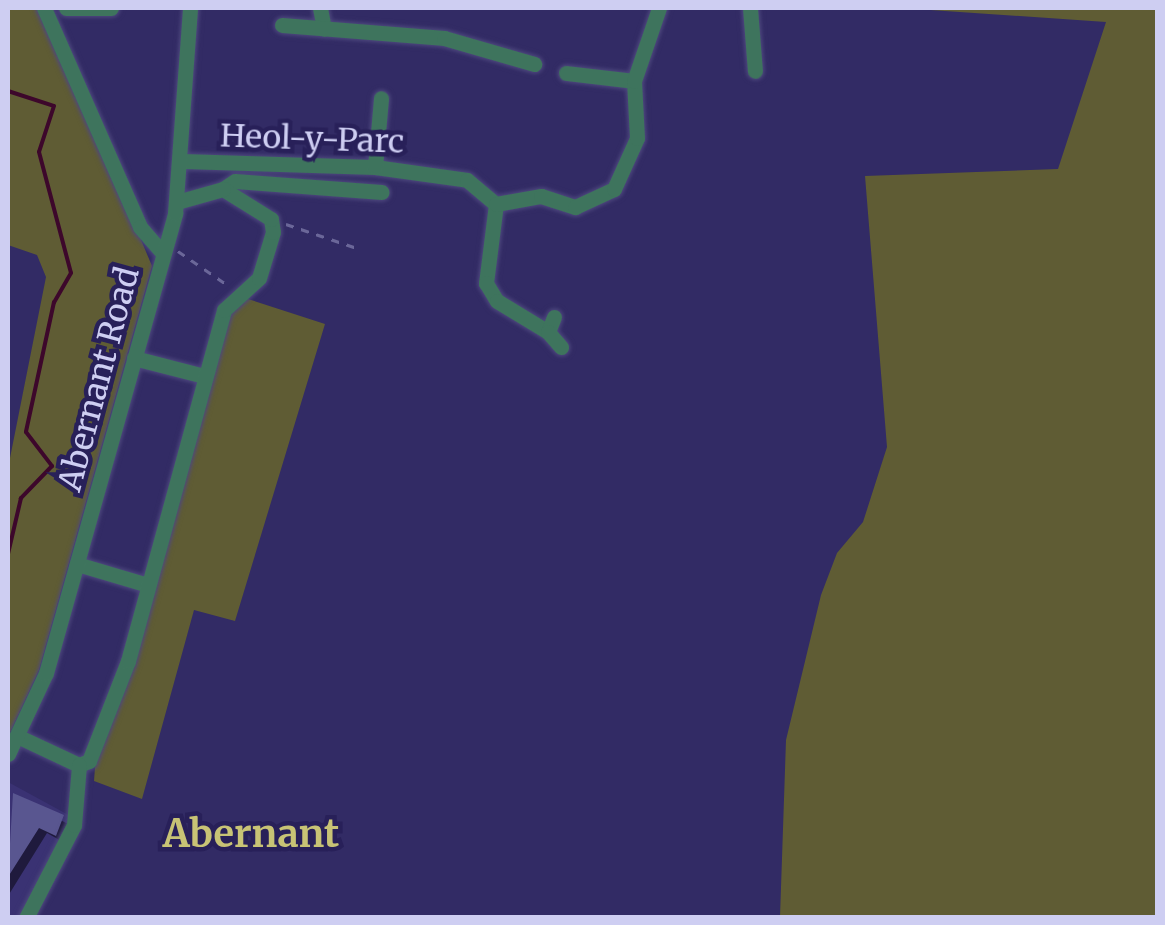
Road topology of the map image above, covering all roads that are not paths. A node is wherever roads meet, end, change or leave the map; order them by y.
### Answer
1 (44, 8) edge
2 (66, 8) edge
3 (111, 8) edge
4 (190, 8) edge
5 (320, 8) edge
6 (659, 8) edge
7 (750, 8) edge
8 (282, 25) dead end
9 (324, 28) junction
10 (534, 64) dead end
11 (755, 71) dead end
12 (566, 73) dead end
13 (634, 81) junction
14 (381, 98) dead end
15 (183, 161) junction
16 (375, 167) junction
17 (223, 189) junction
18 (382, 192) dead end
19 (177, 202) junction
20 (496, 204) junction
21 (162, 253) junction
22 (561, 347) dead end
23 (134, 358) junction
24 (204, 376) junction
25 (77, 564) junction
26 (148, 585) junction
27 (17, 736) junction
28 (8, 754) edge
29 (80, 766) junction
30 (26, 918) edge

1 - 21 street
2 - 3 street
4 - 15 street, Abernant Road
5 - 9 street
6 - 13 street
7 - 11 street
8 - 9 street
9 - 10 street
12 - 13 street
13 - 20 street
14 - 16 street
15 - 16 street, Heol-y-Parc
15 - 19 street, Abernant Road
16 - 20 street, Heol-y-Parc
17 - 18 street
17 - 19 street
17 - 24 street
19 - 21 street, Abernant Road
20 - 22 street
21 - 23 street, Abernant Road
23 - 24 street
23 - 25 street, Abernant Road
24 - 26 street
25 - 26 street
25 - 27 street, Abernant Road
26 - 29 street
27 - 28 street, Abernant Road
27 - 29 street
29 - 30 street

